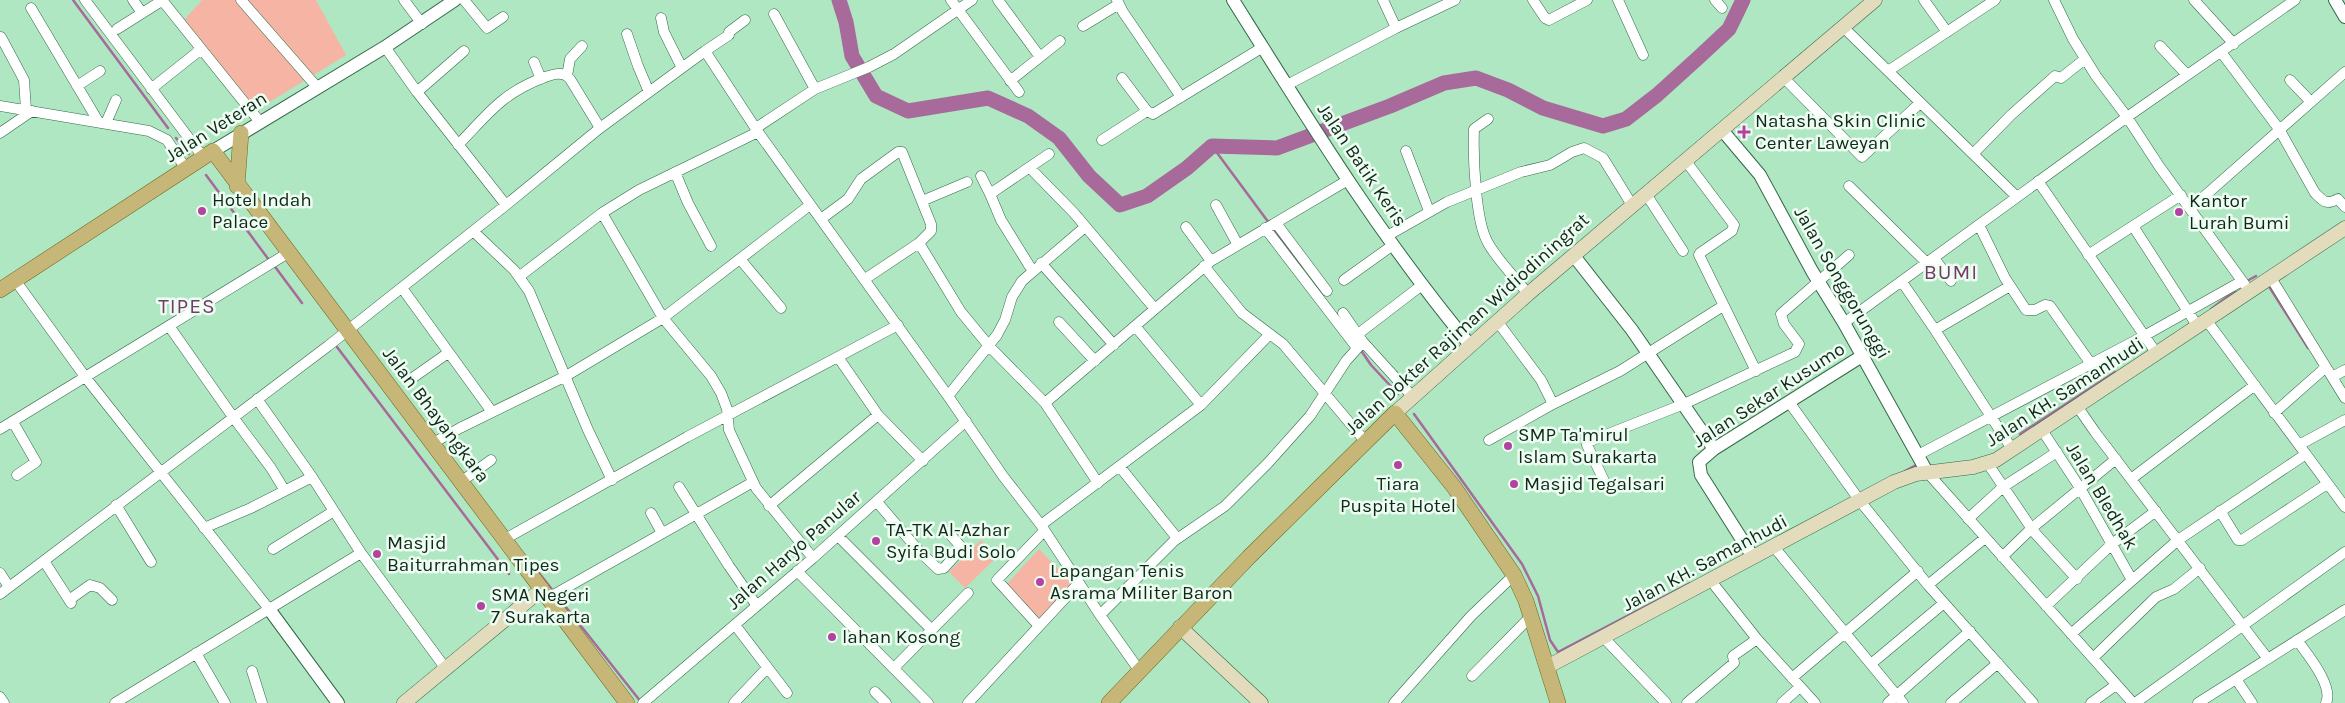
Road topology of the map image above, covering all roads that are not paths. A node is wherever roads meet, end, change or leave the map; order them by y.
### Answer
1 (85, 0) edge
2 (133, 0) edge
3 (162, 0) edge
4 (241, 0) edge
5 (404, 0) edge
6 (455, 0) edge
7 (464, 0) edge
8 (951, 0) edge
9 (972, 0) edge
10 (998, 0) edge
11 (1233, 0) edge
12 (1383, 0) edge
13 (1455, 0) edge
14 (1533, 0) edge
15 (1587, 0) edge
16 (1618, 0) edge
17 (1875, 0) edge
18 (1924, 0) edge
19 (1995, 0) edge
20 (2054, 0) edge
21 (2194, 0) edge
22 (2295, 0) edge
23 (2334, 0) edge
24 (1118, 2) edge
25 (31, 8) dead end
26 (958, 10) junction
27 (142, 13) junction
28 (774, 14) dead end
29 (503, 17) dead end
30 (2345, 17) edge
31 (661, 18) dead end
32 (745, 20) dead end
33 (422, 24) junction
34 (1083, 26) dead end
35 (1842, 26) junction
36 (1396, 28) junction
37 (117, 29) dead end
38 (1947, 32) junction
39 (628, 34) dead end
40 (1, 37) dead end
41 (1060, 41) dead end
42 (2234, 44) junction
43 (582, 46) dead end
44 (2160, 46) dead end
45 (385, 47) junction
46 (1263, 48) junction
47 (200, 50) junction
48 (464, 51) dead end
49 (705, 51) junction
50 (2221, 52) junction
51 (1643, 55) dead end
52 (1040, 57) junction
53 (2085, 59) junction
54 (534, 62) dead end
55 (682, 68) junction
56 (100, 71) dead end
57 (1888, 71) junction
58 (2345, 72) edge
59 (2187, 75) junction
60 (567, 76) junction
61 (1783, 77) junction
62 (1122, 78) dead end
63 (541, 79) junction
64 (2290, 80) dead end
65 (1010, 81) junction
66 (1287, 85) junction
67 (77, 86) junction
68 (317, 87) junction
69 (151, 88) junction
70 (815, 89) junction
71 (417, 92) junction
72 (649, 92) junction
73 (1019, 92) dead end
74 (1181, 97) junction
75 (116, 100) dead end
76 (2310, 101) junction
77 (1920, 103) junction
78 (0, 106) edge
79 (29, 110) junction
80 (1147, 111) junction
81 (2127, 117) junction
82 (1488, 119) dead end
83 (102, 122) junction
84 (260, 122) junction
85 (600, 128) junction
86 (2279, 129) junction
87 (757, 130) junction
88 (1722, 130) junction
89 (183, 131) junction
90 (0, 133) edge
91 (241, 133) junction
92 (167, 140) junction
93 (1102, 140) dead end
94 (458, 145) junction
95 (1406, 151) dead end
96 (1974, 153) junction
97 (208, 154) junction
98 (1049, 154) dead end
99 (1685, 160) junction
100 (1030, 168) junction
101 (186, 169) junction
102 (676, 172) junction
103 (981, 176) dead end
104 (1348, 180) junction
105 (2038, 181) junction
106 (967, 182) dead end
107 (237, 186) junction
108 (1849, 186) dead end
109 (1477, 190) junction
110 (990, 194) junction
111 (1646, 194) junction
112 (2181, 195) junction
113 (2017, 197) junction
114 (922, 200) junction
115 (506, 205) junction
116 (810, 205) junction
117 (1632, 205) junction
118 (1216, 206) dead end
119 (2345, 207) edge
120 (2190, 208) junction
121 (1429, 211) junction
122 (602, 213) junction
123 (821, 219) junction
124 (1979, 225) junction
125 (1270, 226) junction
126 (2133, 226) junction
127 (1085, 227) junction
128 (1186, 227) dead end
129 (2345, 228) edge
130 (473, 232) junction
131 (1390, 241) junction
132 (919, 243) junction
133 (1238, 245) junction
134 (711, 246) dead end
135 (1683, 251) dead end
136 (286, 254) junction
137 (1849, 255) dead end
138 (2088, 255) junction
139 (1574, 256) junction
140 (740, 259) junction
141 (1931, 261) junction
142 (1041, 263) junction
143 (1208, 264) junction
144 (1032, 270) junction
145 (520, 276) junction
146 (2271, 278) junction
147 (865, 279) junction
148 (15, 280) junction
149 (1344, 280) dead end
150 (1951, 281) dead end
151 (1818, 282) junction
152 (1902, 282) junction
153 (1422, 285) junction
154 (2010, 286) junction
155 (2246, 286) junction
156 (402, 288) junction
157 (0, 290) edge
158 (1327, 291) dead end
159 (1528, 294) junction
160 (1723, 306) junction
161 (782, 308) dead end
162 (1155, 308) junction
163 (2188, 312) junction
164 (1343, 313) dead end
165 (664, 318) junction
166 (1496, 321) junction
167 (1059, 322) dead end
168 (1844, 323) junction
169 (2203, 324) junction
170 (898, 325) junction
171 (170, 326) junction
172 (1135, 326) junction
173 (1935, 330) junction
174 (347, 331) junction
175 (1270, 334) junction
176 (1359, 343) junction
177 (1470, 344) junction
178 (1114, 345) junction
179 (989, 346) junction
180 (2152, 347) junction
181 (448, 353) junction
182 (1647, 353) junction
183 (1862, 356) junction
184 (838, 357) junction
185 (1095, 361) junction
186 (2091, 364) junction
187 (2323, 369) junction
188 (2345, 370) edge
189 (1756, 372) junction
190 (566, 376) junction
191 (2332, 377) junction
192 (86, 378) junction
193 (410, 379) dead end
194 (2255, 385) junction
195 (1324, 394) junction
196 (948, 396) junction
197 (1412, 396) junction
198 (2345, 398) edge
199 (257, 399) junction
200 (1789, 402) junction
201 (1045, 403) junction
202 (1553, 404) junction
203 (1684, 404) junction
204 (1201, 405) junction
205 (2078, 406) junction
206 (492, 412) junction
207 (1395, 413) junction
208 (2274, 413) junction
209 (878, 415) junction
210 (1990, 415) junction
211 (727, 416) junction
212 (233, 417) junction
213 (2345, 420) edge
214 (966, 421) junction
215 (13, 422) junction
216 (0, 429) edge
217 (2042, 430) junction
218 (1489, 440) dead end
219 (1365, 441) junction
220 (433, 444) junction
221 (2299, 445) junction
222 (1714, 449) junction
223 (2012, 449) junction
224 (2057, 452) junction
225 (2306, 454) junction
226 (2116, 459) junction
227 (491, 460) dead end
228 (923, 461) junction
229 (1922, 463) junction
230 (1988, 464) junction
231 (1120, 467) junction
232 (160, 472) junction
233 (17, 475) dead end
234 (312, 477) junction
235 (2131, 479) junction
236 (612, 480) junction
237 (462, 481) junction
238 (753, 482) junction
239 (1098, 483) junction
240 (2327, 484) junction
241 (679, 487) dead end
242 (1607, 487) dead end
243 (2004, 487) junction
244 (2080, 488) junction
245 (285, 492) junction
246 (1857, 497) junction
247 (877, 502) junction
248 (116, 505) junction
249 (769, 506) junction
250 (2345, 507) edge
251 (334, 511) junction
252 (2156, 511) junction
253 (2220, 511) junction
254 (651, 513) dead end
255 (695, 514) junction
256 (1968, 519) junction
257 (204, 528) junction
258 (1042, 528) junction
259 (2032, 528) junction
260 (948, 532) dead end
261 (662, 533) junction
262 (838, 536) junction
263 (1177, 538) junction
264 (1985, 538) junction
265 (505, 539) junction
266 (2178, 540) junction
267 (2112, 544) junction
268 (1774, 547) junction
269 (274, 549) dead end
270 (2345, 552) edge
271 (361, 553) junction
272 (1752, 556) junction
273 (2002, 557) junction
274 (813, 558) junction
275 (44, 561) junction
276 (151, 562) dead end
277 (2200, 568) junction
278 (797, 571) junction
279 (1918, 572) junction
280 (0, 574) edge
281 (1514, 574) junction
282 (2077, 579) junction
283 (2132, 580) junction
284 (1711, 581) junction
285 (1079, 583) junction
286 (1928, 585) junction
287 (9, 587) junction
288 (551, 593) junction
289 (968, 593) dead end
290 (0, 594) edge
291 (112, 600) dead end
292 (1944, 603) junction
293 (758, 606) junction
294 (2046, 606) junction
295 (269, 609) junction
296 (2345, 610) edge
297 (1100, 615) junction
298 (1531, 616) junction
299 (735, 625) junction
300 (1039, 626) junction
301 (2242, 626) junction
302 (1180, 628) junction
303 (932, 630) junction
304 (1970, 631) junction
305 (1844, 632) junction
306 (2071, 634) junction
307 (1604, 638) junction
308 (1757, 638) junction
309 (2297, 640) junction
310 (196, 653) junction
311 (2093, 658) junction
312 (2268, 659) junction
313 (1998, 662) junction
314 (1871, 664) junction
315 (1547, 667) junction
316 (446, 668) junction
317 (767, 668) junction
318 (894, 668) junction
319 (1139, 670) junction
320 (252, 672) dead end
321 (1472, 676) dead end
322 (1792, 678) junction
323 (2236, 679) junction
324 (2116, 685) junction
325 (1800, 687) junction
326 (874, 692) dead end
327 (787, 693) dead end
328 (0, 696) edge
329 (1900, 699) edge
330 (2030, 699) edge
331 (646, 700) edge
332 (4, 703) edge
333 (115, 703) edge
334 (225, 703) edge
335 (262, 703) edge
336 (338, 703) edge
337 (404, 703) edge
338 (627, 703) edge
339 (734, 703) edge
340 (886, 703) edge
341 (928, 703) edge
342 (968, 703) edge
343 (1109, 703) edge
344 (1261, 703) edge
345 (1394, 703) edge
346 (1558, 703) edge
347 (1664, 703) edge
348 (1687, 703) edge
349 (1782, 703) edge
350 (1814, 703) edge
351 (1888, 703) edge
352 (1951, 703) edge
353 (2018, 703) edge
354 (2091, 703) edge
355 (2134, 703) edge
356 (2198, 703) edge
357 (2252, 703) edge
358 (2326, 703) edge

1 - 69 street
2 - 27 street
3 - 27 street
3 - 47 street
4 - 68 street
5 - 33 street
6 - 33 street, Jalan Veteran
7 - 29 street
8 - 26 street
9 - 26 street
10 - 52 street
11 - 46 street, Jalan Batik Keris
12 - 36 street
13 - 36 street
14 - 15 street
16 - 51 street
17 - 35 main road, Jalan Dokter Rajiman Widiodiningrat
18 - 38 street
19 - 38 street
20 - 53 street
21 - 42 street
22 - 42 street
23 - 30 street
24 - 34 street
24 - 74 street
25 - 67 street
26 - 65 street
26 - 70 street
27 - 37 street
28 - 70 street
31 - 55 street
32 - 49 street
33 - 45 street, Jalan Veteran
35 - 57 street
35 - 61 main road, Jalan Dokter Rajiman Widiodiningrat
36 - 66 street
38 - 57 street
39 - 72 street
40 - 79 street
41 - 52 street
42 - 50 street
43 - 60 street
44 - 59 street
45 - 68 street, Jalan Veteran
45 - 71 street
46 - 66 street, Jalan Batik Keris
46 - 74 street
47 - 69 street
47 - 84 street
48 - 71 street
49 - 55 street
49 - 87 street
50 - 59 street
50 - 86 street
52 - 65 street
53 - 81 street
53 - 96 street
54 - 63 street
55 - 72 street
56 - 67 street
57 - 77 street
58 - 76 street
59 - 81 street
60 - 63 street
60 - 85 street
61 - 77 street
61 - 88 main road, Jalan Dokter Rajiman Widiodiningrat
62 - 80 street
63 - 94 street
64 - 76 street
65 - 73 street
66 - 104 street, Jalan Batik Keris
67 - 83 street
68 - 84 street, Jalan Veteran
69 - 89 street
70 - 87 street
71 - 94 street
72 - 85 street
74 - 80 street
75 - 83 street
76 - 86 street
77 - 96 street
78 - 79 street
79 - 83 street
79 - 90 street
80 - 93 street
81 - 105 street
81 - 112 street
82 - 109 street
83 - 92 street
84 - 91 street, Jalan Veteran
85 - 115 street
86 - 119 street
86 - 120 street
87 - 102 street
87 - 116 street
88 - 99 main road, Jalan Dokter Rajiman Widiodiningrat
88 - 151 street, Jalan Songgorunggi
89 - 92 street
89 - 97 street
91 - 97 street, Jalan Veteran
91 - 107 main road
92 - 101 street
94 - 115 street
95 - 121 street
96 - 113 street
97 - 101 main road, Jalan Veteran
97 - 107 main road, Jalan Bhayangkara
98 - 100 street
99 - 111 main road, Jalan Dokter Rajiman Widiodiningrat
99 - 160 street
100 - 110 street
100 - 127 street
101 - 148 main road, Jalan Veteran
102 - 122 street
102 - 134 street
103 - 110 street
104 - 125 street
104 - 131 street, Jalan Batik Keris
105 - 113 street
105 - 138 street
106 - 114 street
107 - 136 main road, Jalan Bhayangkara
108 - 141 street
109 - 117 street
109 - 121 street
109 - 159 street
110 - 144 street
111 - 117 main road, Jalan Dokter Rajiman Widiodiningrat
111 - 135 street
112 - 120 street
112 - 126 street
113 - 124 street
114 - 123 street
114 - 132 street
115 - 130 street
116 - 123 street
116 - 140 street
117 - 139 main road, Jalan Dokter Rajiman Widiodiningrat
118 - 133 street
120 - 155 street
121 - 131 street
122 - 145 street
122 - 165 street
123 - 147 street
124 - 141 street
124 - 154 street
125 - 133 street
125 - 158 street
125 - 176 street
126 - 138 street
126 - 163 street
127 - 142 street
127 - 162 street
128 - 143 street
129 - 146 main road, Jalan KH. Samanhudi
130 - 145 street
130 - 156 street
131 - 149 street
131 - 153 street, Jalan Batik Keris
132 - 147 street
132 - 179 street
133 - 143 street
136 - 171 street
136 - 174 main road, Jalan Bhayangkara
137 - 151 street
138 - 180 street
139 - 159 main road, Jalan Dokter Rajiman Widiodiningrat
139 - 182 street
140 - 161 street
140 - 165 street
141 - 150 street
141 - 152 street
142 - 144 street
142 - 178 street
143 - 162 street
143 - 175 street
144 - 179 street
145 - 190 street
146 - 155 main road, Jalan KH. Samanhudi
146 - 187 street
147 - 170 street
148 - 157 main road, Jalan Veteran
148 - 192 street
151 - 168 street, Jalan Songgorunggi
151 - 189 street
152 - 168 street
152 - 173 street
153 - 176 street
153 - 177 street, Jalan Batik Keris
154 - 173 street
154 - 186 street
155 - 163 street
155 - 169 main road, Jalan KH. Samanhudi
156 - 174 street
156 - 181 street
159 - 166 main road, Jalan Dokter Rajiman Widiodiningrat
160 - 182 street
160 - 189 street
162 - 172 street
163 - 169 street
163 - 180 street
164 - 176 street
165 - 190 street
165 - 211 street
166 - 177 main road, Jalan Dokter Rajiman Widiodiningrat
166 - 202 street
167 - 185 street
168 - 183 street, Jalan Songgorunggi
169 - 180 main road, Jalan KH. Samanhudi
169 - 194 street
170 - 184 street
170 - 196 street
171 - 192 street
171 - 212 street
172 - 178 street
172 - 204 street
173 - 210 street
174 - 199 street
174 - 220 main road, Jalan Bhayangkara
175 - 195 street
175 - 204 street
176 - 195 street
176 - 197 street
177 - 197 main road, Jalan Dokter Rajiman Widiodiningrat
178 - 185 street
179 - 196 street
179 - 201 street
180 - 186 street
180 - 205 main road, Jalan KH. Samanhudi
181 - 193 street
181 - 206 street
182 - 202 street
182 - 203 street
183 - 200 street, Jalan Sekar Kusumo
183 - 229 street, Jalan Songgorunggi
184 - 209 street
184 - 211 street
185 - 201 street
186 - 210 street
187 - 191 street
187 - 208 street
188 - 191 street
189 - 203 street
190 - 206 street
190 - 236 street
191 - 198 street
192 - 215 street
192 - 232 street
194 - 208 street
194 - 235 street
195 - 219 street
195 - 263 street
196 - 214 street
197 - 207 main road, Jalan Dokter Rajiman Widiodiningrat
199 - 212 street
199 - 234 street
200 - 222 street, Jalan Sekar Kusumo
200 - 246 street
201 - 239 street
202 - 218 street
203 - 222 street
203 - 242 street
204 - 231 street
205 - 217 main road, Jalan KH. Samanhudi
205 - 226 street
206 - 220 street
207 - 219 main road, Jalan Dokter Rajiman Widiodiningrat
207 - 281 main road
208 - 221 street
209 - 228 street
209 - 249 street
210 - 223 street
210 - 229 street
211 - 236 street
211 - 238 street
212 - 232 street
212 - 245 street
213 - 221 street
214 - 228 street, Jalan Haryo Panular
214 - 258 street
215 - 216 street
215 - 233 street
217 - 223 main road, Jalan KH. Samanhudi
217 - 224 street, Jalan Bledhak
219 - 302 main road, Jalan Dokter Rajiman Widiodiningrat
220 - 237 main road, Jalan Bhayangkara
221 - 225 street
222 - 272 street, Jalan Sekar Kusumo
223 - 230 main road, Jalan KH. Samanhudi
224 - 243 street
224 - 244 street, Jalan Bledhak
225 - 240 street
225 - 253 street
226 - 235 street
226 - 244 street
227 - 237 street
228 - 247 street, Jalan Haryo Panular
229 - 230 main road, Jalan KH. Samanhudi
229 - 246 main road, Jalan KH. Samanhudi
229 - 256 street
230 - 243 street
231 - 239 street
231 - 263 street
232 - 248 street
232 - 257 street
234 - 245 street
234 - 251 street
235 - 252 street
236 - 265 street
237 - 265 main road, Jalan Bhayangkara
238 - 249 street
238 - 255 street
239 - 258 street
240 - 250 street
240 - 253 street
241 - 255 street
243 - 256 street
243 - 259 street
244 - 259 street
244 - 267 street, Jalan Bledhak
245 - 257 street
246 - 268 main road, Jalan KH. Samanhudi
246 - 279 street
247 - 260 street
247 - 262 street, Jalan Haryo Panular
248 - 275 street
248 - 276 street
249 - 274 street
251 - 269 street
251 - 271 street
252 - 266 street
252 - 267 street
253 - 266 street
254 - 261 street
255 - 261 street
255 - 293 street
256 - 264 street
257 - 295 street
258 - 285 street
258 - 300 street
259 - 273 street
259 - 282 street
261 - 288 street
262 - 274 street, Jalan Haryo Panular
262 - 303 street
263 - 297 street
264 - 273 street
264 - 286 street
265 - 288 main road, Jalan Bhayangkara
266 - 277 street
266 - 283 street
267 - 282 street
267 - 283 street, Jalan Bledhak
268 - 272 main road, Jalan KH. Samanhudi
268 - 305 street
270 - 301 street
271 - 295 street
271 - 316 street
272 - 284 main road, Jalan KH. Samanhudi
273 - 294 street
274 - 278 street, Jalan Haryo Panular
275 - 287 street
275 - 291 street
277 - 301 street
277 - 311 street
278 - 293 street, Jalan Haryo Panular
278 - 318 street
279 - 286 street
279 - 305 street
280 - 287 street
281 - 298 main road
281 - 345 street
282 - 294 street
283 - 306 street
284 - 307 main road, Jalan KH. Samanhudi
284 - 308 street
285 - 297 street
285 - 300 street
286 - 292 street
287 - 290 street
288 - 316 main road
288 - 338 main road, Jalan Bhayangkara
289 - 303 street
292 - 304 street
292 - 314 street
293 - 299 street, Jalan Haryo Panular
294 - 306 street
295 - 310 street
295 - 336 street
296 - 309 street
297 - 319 street
298 - 315 main road
298 - 321 street
299 - 317 street
299 - 331 street, Jalan Haryo Panular
300 - 342 street
301 - 312 street
301 - 355 street
302 - 319 main road, Jalan Dokter Rajiman Widiodiningrat
302 - 344 main road
303 - 318 street
304 - 313 street
304 - 329 street
305 - 314 street
305 - 322 street
306 - 311 street
307 - 315 main road, Jalan KH. Samanhudi
307 - 347 street
308 - 322 street
308 - 348 street
309 - 312 street
309 - 358 street
310 - 333 street
310 - 334 street
311 - 324 street
312 - 323 street
313 - 330 street
313 - 352 street
314 - 329 street
315 - 346 main road
316 - 337 main road
317 - 327 street
317 - 339 street
318 - 341 street
319 - 343 main road, Jalan Dokter Rajiman Widiodiningrat
320 - 335 street
322 - 325 street
323 - 356 street
323 - 357 street
324 - 354 street
324 - 355 street
325 - 349 street
325 - 350 street
326 - 340 street
328 - 332 street
329 - 351 street
330 - 353 street

